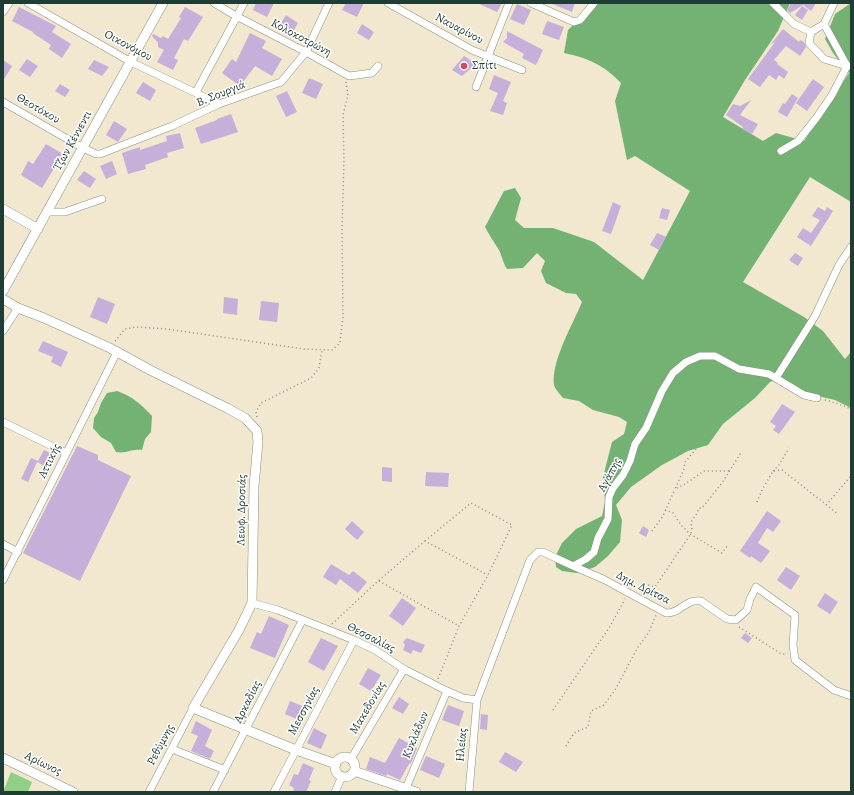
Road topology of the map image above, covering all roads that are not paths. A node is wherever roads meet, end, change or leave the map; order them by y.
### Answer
1 (9, 3) edge
2 (28, 3) edge
3 (163, 3) edge
4 (214, 3) edge
5 (244, 3) edge
6 (329, 3) edge
7 (388, 3) edge
8 (509, 3) edge
9 (531, 3) edge
10 (594, 3) edge
11 (773, 3) edge
12 (834, 3) edge
13 (3, 12) edge
14 (236, 16) junction
15 (824, 24) junction
16 (811, 32) junction
17 (306, 52) junction
18 (489, 57) junction
19 (131, 62) junction
20 (378, 66) dead end
21 (849, 66) edge
22 (522, 70) dead end
23 (476, 88) dead end
24 (196, 92) junction
25 (3, 102) edge
26 (219, 104) junction
27 (83, 148) junction
28 (781, 151) dead end
29 (102, 199) dead end
30 (3, 209) edge
31 (48, 212) junction
32 (38, 229) junction
33 (851, 247) edge
34 (3, 291) edge
35 (3, 299) edge
36 (18, 308) junction
37 (3, 331) edge
38 (113, 350) junction
39 (776, 378) junction
40 (817, 398) road end
41 (3, 422) edge
42 (66, 453) junction
43 (3, 544) edge
44 (18, 552) junction
45 (573, 566) junction
46 (3, 580) edge
47 (252, 604) junction
48 (302, 621) junction
49 (354, 640) junction
50 (404, 669) junction
51 (447, 691) junction
52 (851, 696) edge
53 (477, 700) junction
54 (193, 708) junction
55 (246, 730) junction
56 (172, 749) junction
57 (296, 750) junction
58 (3, 758) edge
59 (351, 759) junction
60 (336, 764) junction
61 (225, 770) junction
62 (354, 771) junction
63 (342, 776) junction
64 (406, 788) junction
65 (73, 792) edge
66 (149, 792) edge
67 (213, 792) edge
68 (274, 792) edge
69 (335, 792) edge
70 (416, 792) edge
71 (469, 792) edge

1 - 13 street
2 - 19 street, Οικονόμου
3 - 19 street, Τζων Κέννεντι
4 - 14 street, Κολοκοτρώνη
5 - 14 street
6 - 17 street, Β. Σουργιά
7 - 18 street, Ναυαρίνου
8 - 18 street
9 - 10 street
11 - 16 street
12 - 15 street
14 - 17 street, Κολοκοτρώνη
14 - 24 street
15 - 16 street
15 - 21 street
16 - 21 street
17 - 20 street, Κολοκοτρώνη
17 - 26 street, Β. Σουργιά
18 - 22 street, Ναυαρίνου
18 - 23 street
19 - 24 street, Οικονόμου
19 - 27 street, Τζων Κέννεντι
21 - 28 street
24 - 26 street, Οικονόμου
25 - 27 street, Θεοτόκου
26 - 27 street, Β. Σουργιά
27 - 31 street, Τζων Κέννεντι
29 - 31 street
30 - 32 street
31 - 32 street, Τζων Κέννεντι
32 - 34 street, Τζων Κέννεντι
33 - 39 street
35 - 36 street
36 - 37 street
36 - 38 street
38 - 42 street, Αττικής
38 - 47 street, Λεωφ. Δροσιάς
39 - 40 street, Αγάπης
39 - 45 street, Αγάπης
41 - 42 street
42 - 44 street, Αττικής
43 - 44 street
44 - 46 street, Αττικής
45 - 52 street, Δημ. Δρίτσα
45 - 53 street
47 - 48 street, Θεσσαλίας
47 - 54 street, Λεωφ. Δροσιάς
48 - 49 street, Θεσσαλίας
48 - 55 street, Αρκαδίας
49 - 50 street, Θεσσαλίας
49 - 57 street, Μεσσηνίας
50 - 51 street, Θεσσαλίας
50 - 59 street, Μακεδονίας
51 - 53 street, Θεσσαλίας
51 - 64 street, Κυκλάδων
53 - 71 street, Ηλείας
54 - 55 street
54 - 56 street, Ρεθύμνης
55 - 57 street
55 - 61 street, Αρκαδίας
56 - 61 street
56 - 66 street, Ρεθύμνης
57 - 60 street
57 - 68 street, Μεσσηνίας
58 - 65 street, Αρίωνος
59 - 60 street
59 - 62 street
60 - 63 street
61 - 67 street, Αρκαδίας
62 - 63 street
62 - 64 street
63 - 69 street
64 - 70 street

